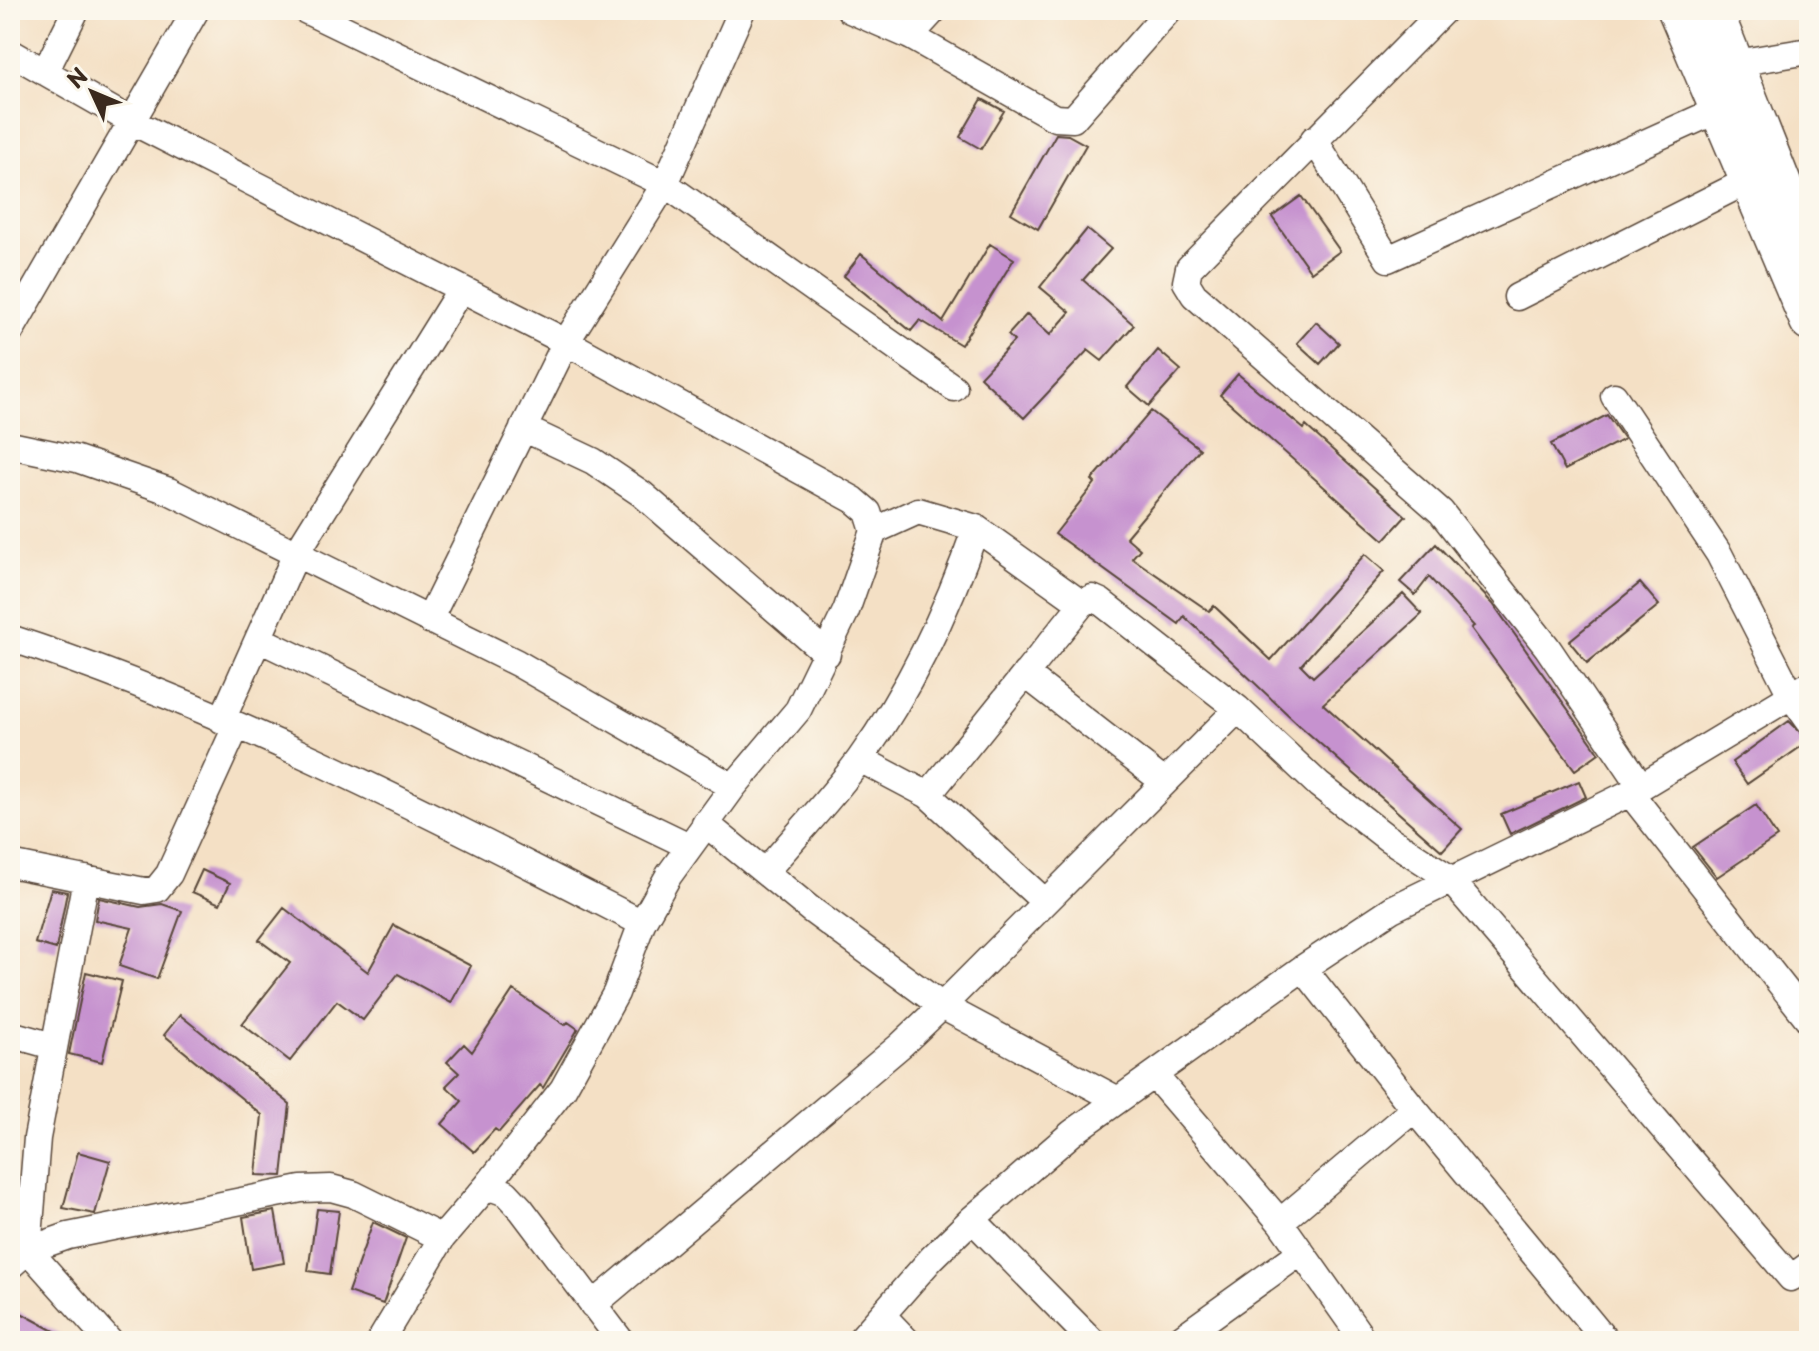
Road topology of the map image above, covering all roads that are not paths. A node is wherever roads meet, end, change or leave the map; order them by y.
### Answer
1 (76, 10) edge
2 (196, 10) edge
3 (305, 10) edge
4 (742, 10) edge
5 (850, 10) edge
6 (934, 10) edge
7 (1169, 10) edge
8 (1444, 10) edge
9 (1677, 10) edge
10 (1713, 10) edge
11 (910, 36) junction
12 (1809, 51) edge
13 (10, 52) edge
14 (1736, 63) junction
15 (45, 72) junction
16 (1720, 109) junction
17 (131, 121) junction
18 (1314, 139) junction
19 (1751, 179) junction
20 (665, 184) junction
21 (1809, 252) edge
22 (461, 289) junction
23 (1517, 297) dead end
24 (1809, 321) edge
25 (10, 332) edge
26 (566, 342) junction
27 (954, 388) dead end
28 (1614, 396) dead end
29 (523, 428) junction
30 (10, 445) edge
31 (976, 528) junction
32 (874, 531) junction
33 (296, 554) junction
34 (1082, 604) junction
35 (429, 620) junction
36 (10, 638) edge
37 (259, 639) junction
38 (827, 654) junction
39 (1025, 674) junction
40 (1800, 691) edge
41 (1238, 709) junction
42 (1809, 721) edge
43 (229, 724) junction
44 (860, 759) junction
45 (1164, 782) junction
46 (733, 787) junction
47 (1636, 790) junction
48 (928, 795) junction
49 (705, 823) junction
50 (689, 846) junction
51 (10, 864) edge
52 (765, 872) junction
53 (1449, 878) junction
54 (86, 879) junction
55 (1045, 902) junction
56 (642, 923) junction
57 (1303, 968) junction
58 (942, 1006) junction
59 (1809, 1020) edge
60 (10, 1034) edge
61 (53, 1046) junction
62 (1154, 1075) junction
63 (1118, 1100) junction
64 (1414, 1109) junction
65 (487, 1186) junction
66 (972, 1219) junction
67 (1280, 1222) junction
68 (442, 1238) junction
69 (1301, 1252) junction
70 (16, 1253) edge
71 (1803, 1280) edge
72 (593, 1305) junction
73 (882, 1315) junction
74 (109, 1341) edge
75 (380, 1341) edge
76 (621, 1341) edge
77 (859, 1341) edge
78 (907, 1341) edge
79 (1092, 1341) edge
80 (1177, 1341) edge
81 (1364, 1341) edge
82 (1606, 1341) edge

1 - 15 street
2 - 17 street
3 - 20 street
4 - 20 street
5 - 11 street
6 - 11 street
7 - 11 street
8 - 18 street
9 - 16 highway
10 - 14 highway
12 - 14 street
13 - 15 street
14 - 21 highway
15 - 17 street
16 - 18 street
16 - 19 highway
17 - 22 street
17 - 25 street
18 - 47 street
19 - 23 street
19 - 24 highway
20 - 26 street
20 - 27 street
22 - 26 street
22 - 33 street
26 - 29 street
26 - 32 street
28 - 40 street
29 - 35 street
29 - 38 street
30 - 33 street
31 - 32 street
31 - 34 street
31 - 44 street
32 - 38 street
33 - 35 street
33 - 37 street
34 - 39 street
34 - 41 street
35 - 46 street
36 - 43 street
37 - 43 street
37 - 50 street
38 - 46 street
39 - 45 street
39 - 48 street
40 - 42 street
40 - 47 street
41 - 45 street
41 - 53 street
43 - 54 street
43 - 56 street
44 - 48 street
44 - 52 street
45 - 55 street
46 - 49 street
47 - 53 street
47 - 59 street
48 - 55 street
49 - 50 street
49 - 52 street
50 - 56 street
51 - 54 street
52 - 58 street
53 - 57 street
53 - 71 street
54 - 61 street
55 - 58 street
56 - 65 street
57 - 62 street
57 - 64 street
58 - 63 street
58 - 72 street
60 - 61 street
61 - 70 street
62 - 63 street
62 - 67 street
63 - 66 street
64 - 67 street
64 - 82 street
65 - 68 street
65 - 72 street
66 - 73 street
66 - 79 street
67 - 69 street
68 - 70 street
68 - 75 street
69 - 80 street
69 - 81 street
70 - 74 street
72 - 76 street
73 - 77 street
73 - 78 street

